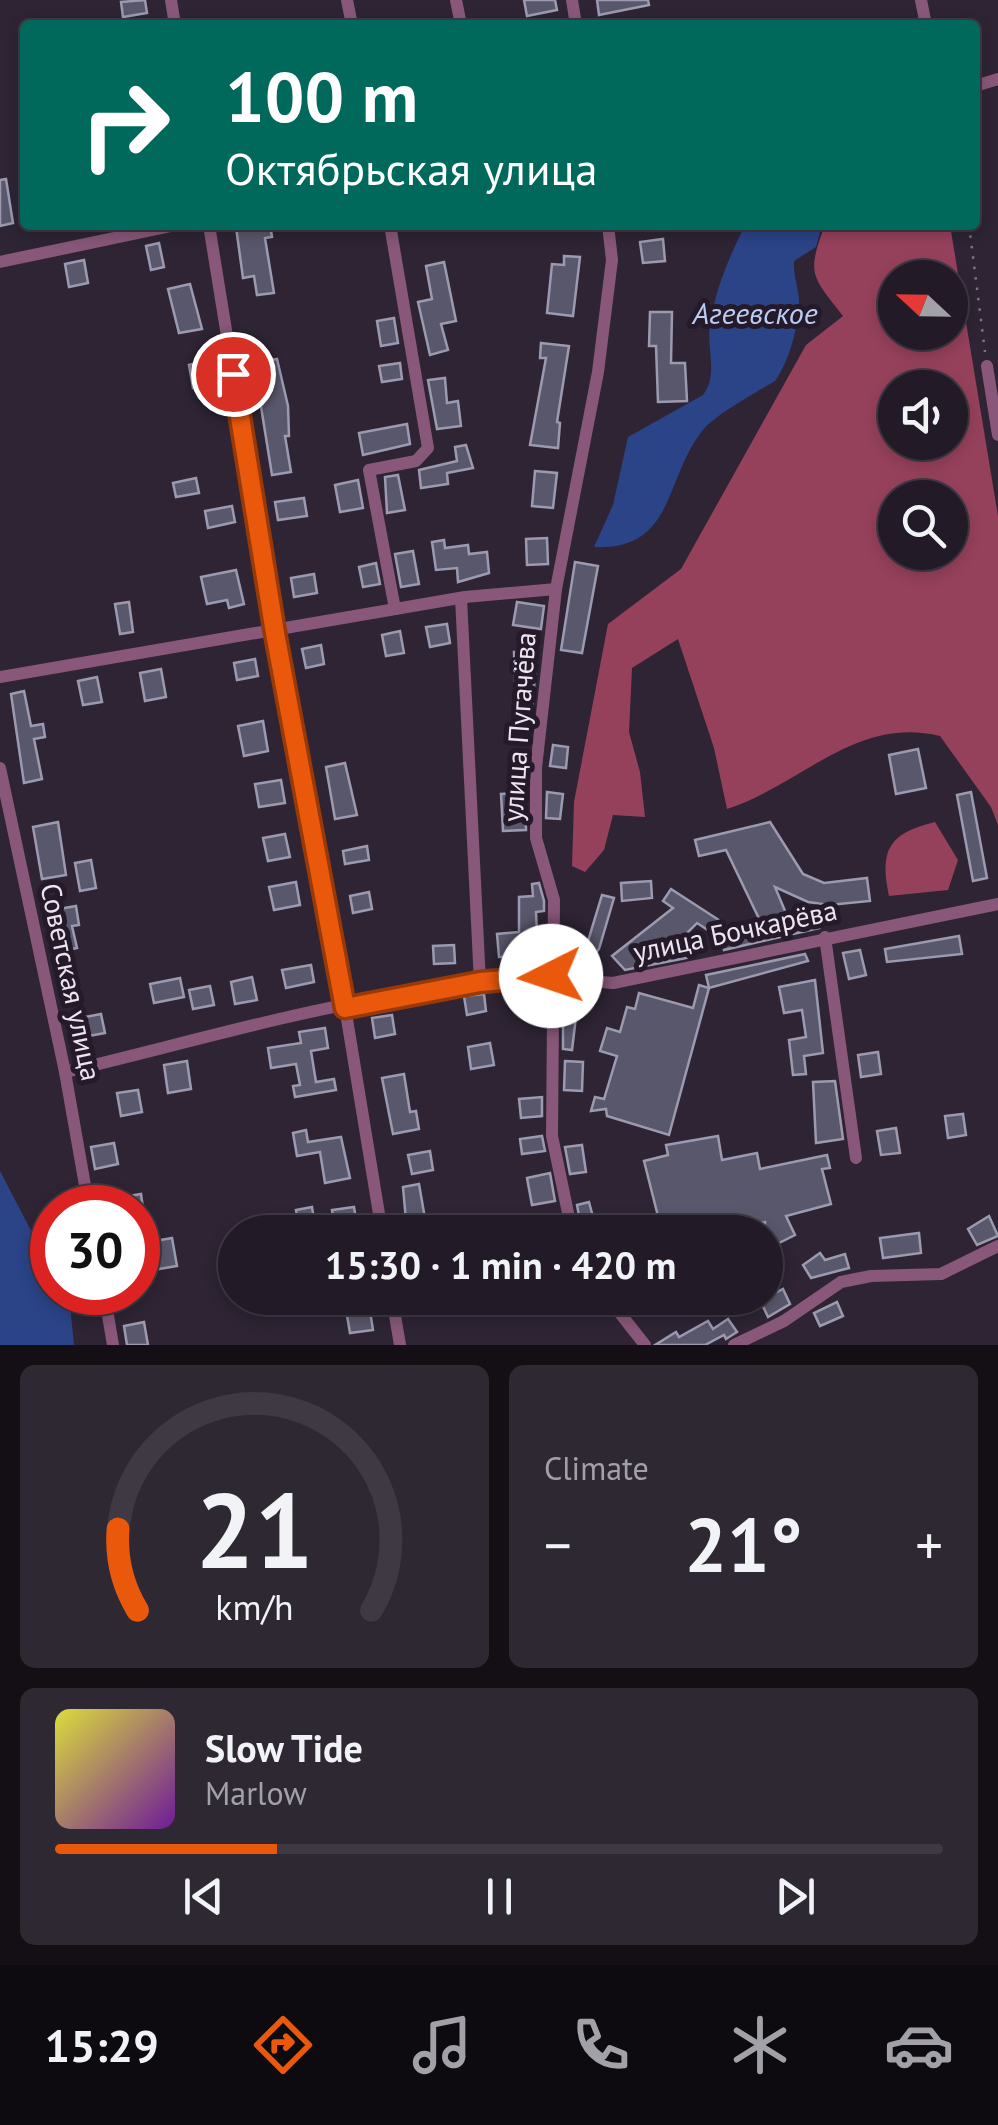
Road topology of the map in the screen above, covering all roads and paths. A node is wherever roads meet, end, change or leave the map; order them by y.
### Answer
1 (152, 230) edge
2 (210, 230) edge
3 (391, 230) edge
4 (609, 230) edge
5 (970, 230) edge
6 (0, 262) edge
7 (987, 366) joint
8 (998, 435) edge
9 (556, 589) junction
10 (461, 598) junction
11 (395, 609) junction
12 (275, 633) junction
13 (0, 676) edge
14 (0, 768) edge
15 (998, 904) edge
16 (825, 937) junction
17 (551, 976) junction
18 (480, 982) junction
19 (345, 1008) junction
20 (65, 1072) junction
21 (856, 1158) dead end
22 (85, 1185) edge
23 (379, 1215) edge
24 (568, 1215) edge
25 (998, 1246) edge
26 (108, 1315) edge
27 (395, 1315) edge
28 (621, 1315) edge
29 (113, 1345) edge
30 (400, 1345) edge
31 (645, 1345) edge
32 (734, 1345) edge

1 - 6 street
2 - 12 street
3 - 11 street
4 - 9 street, улица Пугачёва
5 - 7 path
7 - 8 street
9 - 10 street
9 - 17 street, улица Пугачёва
10 - 11 street
10 - 18 street
11 - 12 street
12 - 13 street
12 - 19 street
14 - 20 street, Советская улица
15 - 16 street, улица Бочкарёва
16 - 17 street, улица Бочкарёва
16 - 21 street
17 - 18 street, улица Бочкарёва
17 - 24 street, улица Пугачёва
18 - 19 street, улица Бочкарёва
19 - 20 street, улица Бочкарёва
19 - 23 street
20 - 22 street, Советская улица
25 - 32 street
26 - 29 street
27 - 30 street
28 - 31 street

